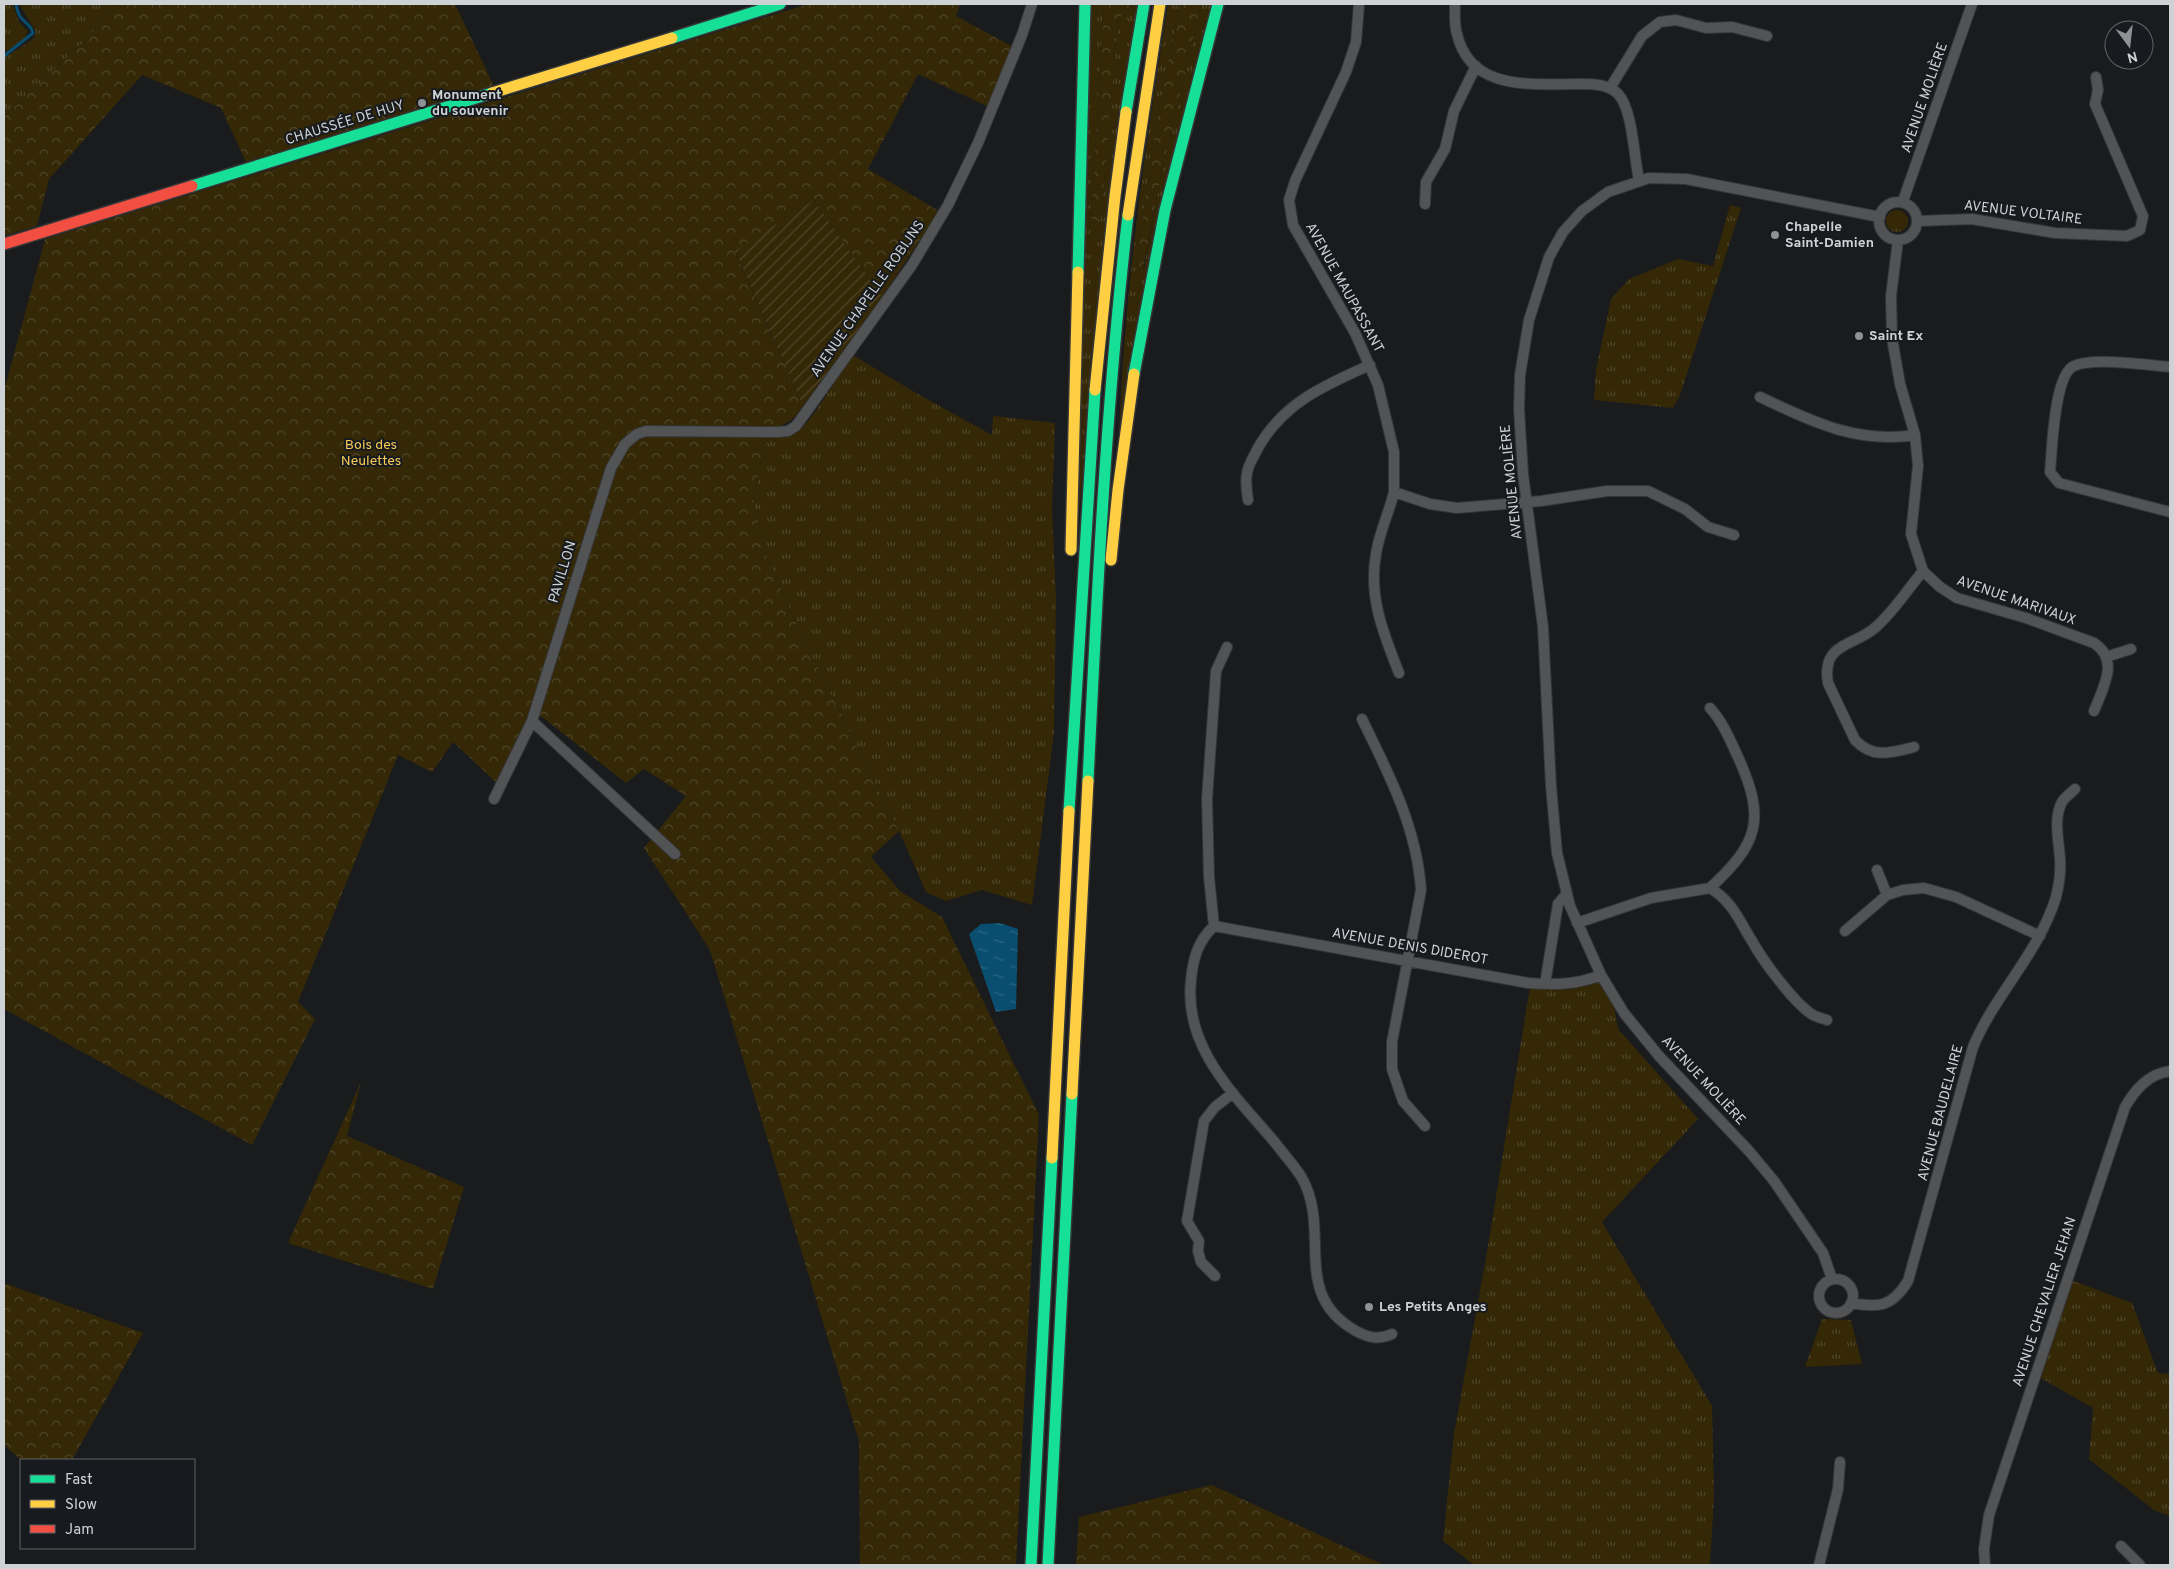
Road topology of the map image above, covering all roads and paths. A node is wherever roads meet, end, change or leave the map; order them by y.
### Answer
1 (780, 4) edge
2 (1032, 4) edge
3 (1085, 4) edge
4 (1144, 4) edge
5 (1160, 4) edge
6 (1218, 4) edge
7 (1359, 4) edge
8 (1455, 4) edge
9 (1972, 4) edge
10 (1767, 36) dead end
11 (1476, 66) junction
12 (2096, 78) dead end
13 (1610, 88) junction
14 (1639, 180) junction
15 (1903, 201) junction
16 (1425, 204) dead end
17 (1880, 217) junction
18 (1918, 221) junction
19 (1898, 240) junction
20 (4, 244) edge
21 (1370, 365) junction
22 (2170, 366) edge
23 (1760, 397) dead end
24 (1915, 435) junction
25 (632, 438) joint
26 (1394, 492) junction
27 (1248, 500) dead end
28 (1527, 502) junction
29 (2170, 512) edge
30 (1734, 534) dead end
31 (1071, 562) dead end
32 (1923, 571) junction
33 (1070, 601) dead end
34 (1078, 638) junction
35 (1227, 647) dead end
36 (1094, 648) junction
37 (2131, 649) dead end
38 (2106, 657) junction
39 (1399, 673) dead end
40 (1710, 708) dead end
41 (2094, 712) dead end
42 (1362, 719) dead end
43 (532, 721) junction
44 (1914, 747) dead end
45 (2075, 789) dead end
46 (494, 799) dead end
47 (675, 854) dead end
48 (1877, 870) dead end
49 (1710, 888) junction
50 (1566, 893) junction
51 (1887, 895) junction
52 (1577, 923) junction
53 (1214, 926) junction
54 (1845, 931) dead end
55 (2040, 936) junction
56 (1408, 960) junction
57 (1601, 975) junction
58 (1545, 984) junction
59 (1827, 1020) dead end
60 (2170, 1071) edge
61 (1234, 1093) junction
62 (1425, 1126) dead end
63 (1215, 1276) dead end
64 (1832, 1279) junction
65 (1851, 1303) junction
66 (1392, 1334) dead end
67 (1840, 1462) dead end
68 (2121, 1546) dead end
69 (1031, 1565) edge
70 (1048, 1565) edge
71 (1819, 1565) edge
72 (1984, 1565) edge
73 (2140, 1565) edge

1 - 20 main road, CHAUSSÉE DE HUY
2 - 25 street, AVENUE CHAPELLE ROBIJNS
3 - 31 main road
4 - 34 main road
5 - 36 main road
6 - 36 main road
7 - 21 street, AVENUE MAUPASSANT
8 - 11 street
9 - 15 street, AVENUE MOLIÈRE
10 - 13 street
11 - 13 street
11 - 16 street
12 - 18 street, AVENUE VOLTAIRE
13 - 14 street
14 - 17 street, AVENUE MOLIÈRE
14 - 28 street, AVENUE MOLIÈRE
15 - 17 street
15 - 18 street
17 - 19 street
18 - 19 street
19 - 24 street, AVENUE MARIVAUX
21 - 26 street, AVENUE MAUPASSANT
21 - 27 street
22 - 29 street
23 - 24 street
24 - 32 street, AVENUE MARIVAUX
25 - 43 street, PAVILLON
26 - 28 street
26 - 39 street, AVENUE MAUPASSANT
28 - 30 street
28 - 50 street, AVENUE MOLIÈRE
32 - 38 street, AVENUE MARIVAUX
32 - 44 street
33 - 34 main road
34 - 69 main road
35 - 53 street
36 - 70 main road
37 - 38 street
38 - 41 street
40 - 49 street
42 - 56 street
43 - 46 street, PAVILLON
43 - 47 street
45 - 55 street, AVENUE BAUDELAIRE
48 - 51 street
49 - 52 street
49 - 59 street
50 - 52 street, AVENUE MOLIÈRE
50 - 58 street
51 - 54 street
51 - 55 street
52 - 57 street, AVENUE MOLIÈRE
53 - 56 street, AVENUE DENIS DIDEROT
53 - 61 street
55 - 65 street, AVENUE BAUDELAIRE
56 - 58 street, AVENUE DENIS DIDEROT
56 - 62 street
57 - 58 street, AVENUE DENIS DIDEROT
57 - 64 street, AVENUE MOLIÈRE
60 - 72 street, AVENUE CHEVALIER JEHAN
61 - 63 street
61 - 66 street
64 - 65 street
64 - 65 street
67 - 71 street
68 - 73 street

